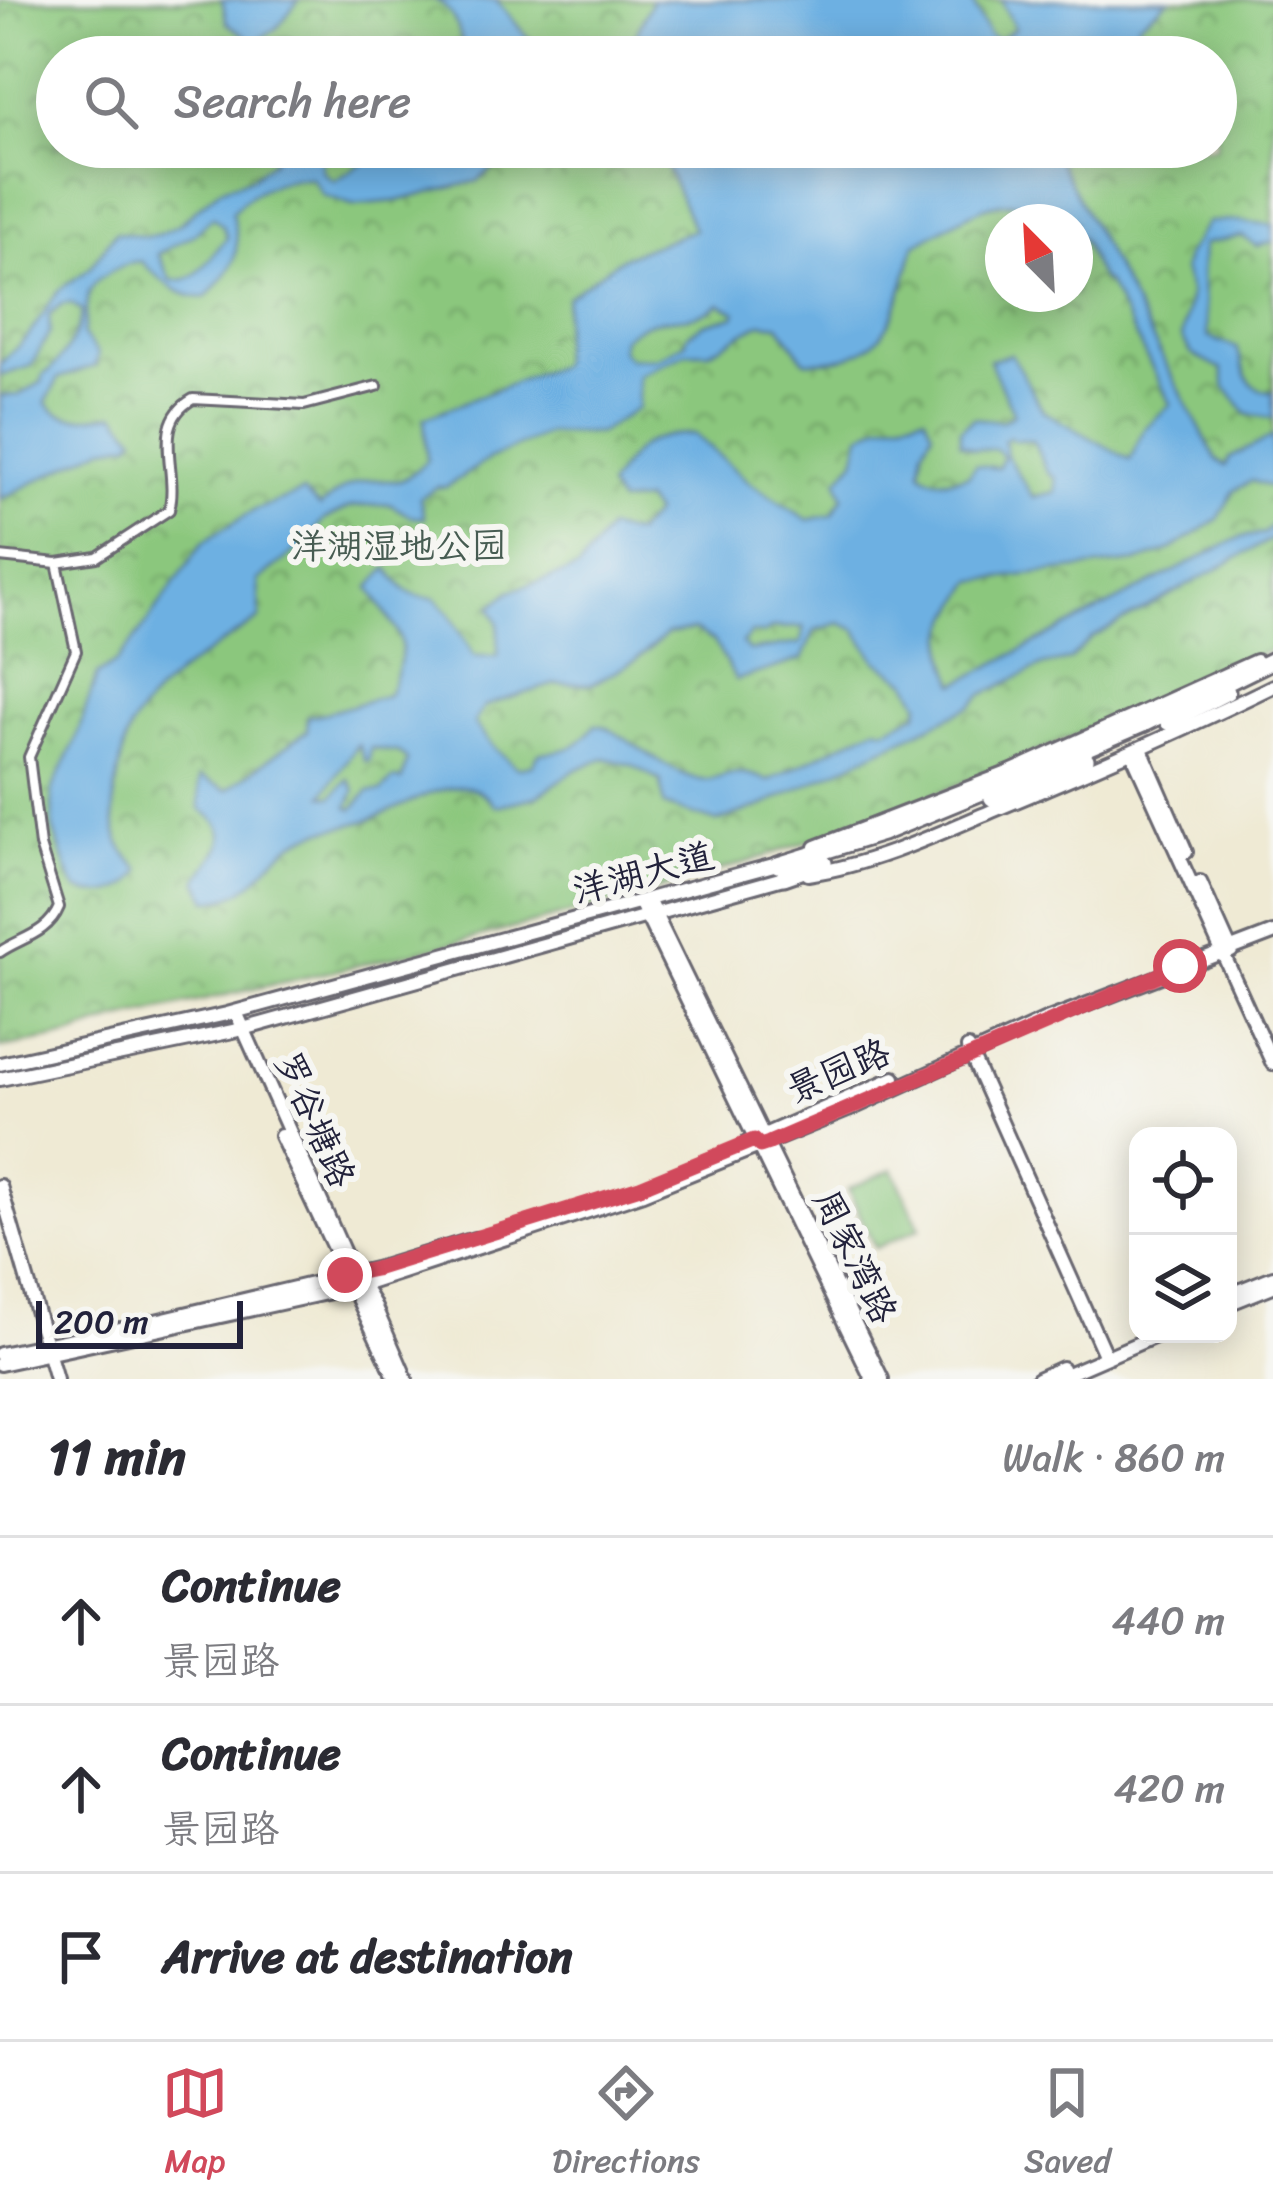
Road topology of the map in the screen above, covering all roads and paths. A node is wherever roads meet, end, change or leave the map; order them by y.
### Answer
1 (377, 386) dead end
2 (0, 557) edge
3 (57, 563) junction
4 (1273, 656) edge
5 (1273, 670) edge
6 (1273, 686) edge
7 (1136, 751) junction
8 (884, 837) junction
9 (781, 871) junction
10 (647, 908) junction
11 (1273, 929) edge
12 (1224, 946) junction
13 (0, 952) edge
14 (232, 1013) junction
15 (239, 1030) junction
16 (1273, 1045) edge
17 (971, 1049) junction
18 (0, 1064) edge
19 (1273, 1064) edge
20 (0, 1079) edge
21 (762, 1141) junction
22 (0, 1186) edge
23 (0, 1204) edge
24 (353, 1280) junction
25 (1273, 1281) edge
26 (1237, 1296) edge
27 (1129, 1340) edge
28 (1135, 1343) edge
29 (44, 1349) junction
30 (1107, 1353) junction
31 (0, 1354) edge
32 (0, 1364) edge
33 (53, 1379) edge
34 (396, 1379) edge
35 (406, 1379) edge
36 (872, 1379) edge
37 (882, 1379) edge
38 (1038, 1379) edge
39 (1056, 1379) edge

1 - 3 street
2 - 3 street
3 - 13 street
4 - 8 highway
4 - 9 main road, 洋湖大道
5 - 8 highway
6 - 7 main road, 洋湖大道
7 - 9 main road, 洋湖大道
7 - 12 main road
8 - 9 highway
9 - 10 main road, 洋湖大道
10 - 14 main road, 洋湖大道
10 - 15 main road, 洋湖大道
10 - 21 main road, 周家湾路
11 - 12 main road, 景园路
12 - 16 main road
12 - 17 main road, 景园路
12 - 19 main road
14 - 15 main road, 罗谷塘路
14 - 18 main road, 洋湖大道
15 - 20 main road, 洋湖大道
15 - 24 main road, 罗谷塘路
17 - 21 main road, 景园路
17 - 30 main road
21 - 24 main road, 景园路
21 - 36 main road, 周家湾路
21 - 37 main road, 周家湾路
22 - 29 main road
23 - 29 main road
24 - 29 main road, 景园路
24 - 34 main road, 罗谷塘路
24 - 35 main road, 罗谷塘路
25 - 26 main road
27 - 30 main road
28 - 30 main road
29 - 31 main road, 景园路
29 - 32 main road, 景园路
29 - 33 main road
30 - 38 main road
30 - 39 main road

